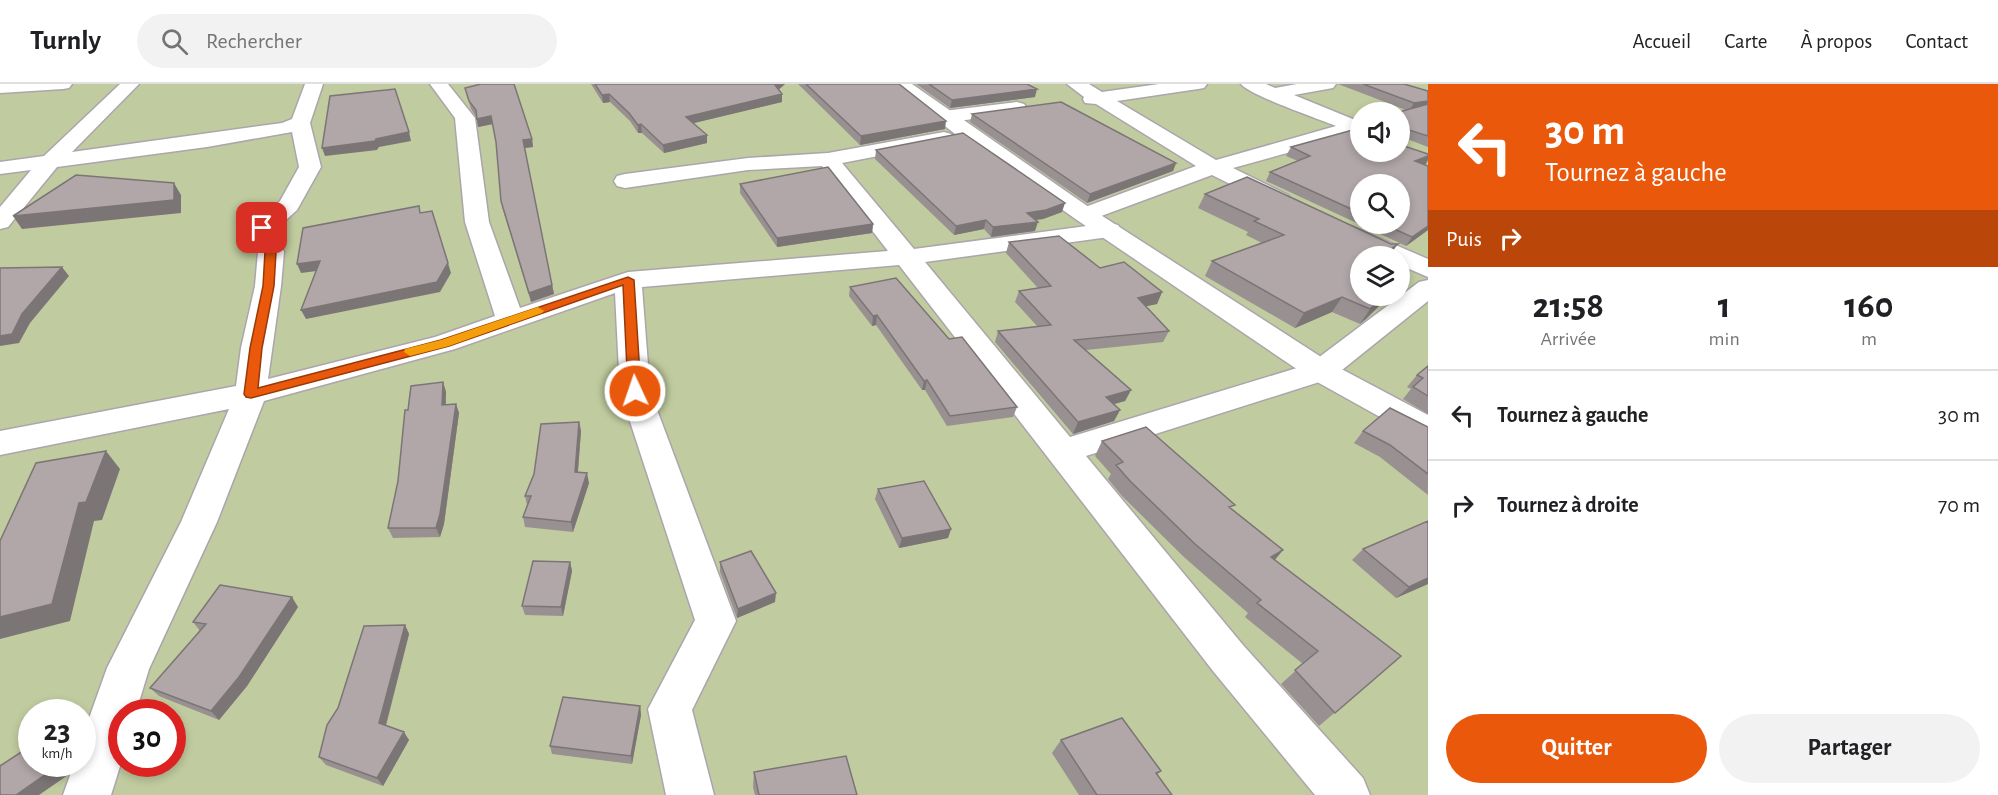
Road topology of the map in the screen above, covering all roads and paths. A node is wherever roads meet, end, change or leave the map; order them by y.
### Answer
1 (63, 84) edge
2 (130, 84) edge
3 (314, 84) edge
4 (439, 84) edge
5 (900, 84) edge
6 (1198, 84) edge
7 (1250, 84) edge
8 (1327, 84) edge
9 (0, 88) edge
10 (1075, 92) edge
11 (1272, 94) junction
12 (1098, 98) junction
13 (1039, 105) edge
14 (944, 117) junction
15 (300, 123) junction
16 (1350, 125) edge
17 (1350, 130) edge
18 (966, 134) junction
19 (828, 159) junction
20 (49, 163) junction
21 (1214, 166) junction
22 (0, 168) edge
23 (626, 181) dead end
24 (1301, 210) edge
25 (1085, 215) junction
26 (0, 222) edge
27 (1333, 225) edge
28 (1109, 230) junction
29 (907, 257) junction
30 (1428, 268) edge
31 (628, 280) junction
32 (1428, 288) edge
33 (510, 320) junction
34 (1321, 371) junction
35 (251, 394) junction
36 (1428, 429) edge
37 (0, 444) edge
38 (1064, 451) junction
39 (87, 795) edge
40 (690, 795) edge
41 (1346, 795) edge

1 - 9 street
2 - 20 street
3 - 15 street
4 - 33 street
5 - 14 street
6 - 12 street
7 - 11 street
8 - 11 street
10 - 12 street
11 - 16 street
12 - 21 street
13 - 14 street
14 - 18 street
15 - 20 street
15 - 35 street
17 - 21 street
18 - 19 street
18 - 25 street
19 - 23 street
19 - 29 street
20 - 22 street
20 - 26 street
21 - 24 street
21 - 25 street
25 - 28 street
27 - 30 street
28 - 29 street
28 - 34 street
29 - 31 street
29 - 38 street
31 - 33 street
31 - 40 street
32 - 34 street
33 - 35 street
34 - 36 street
34 - 38 street
35 - 37 street
35 - 39 street
38 - 41 street

